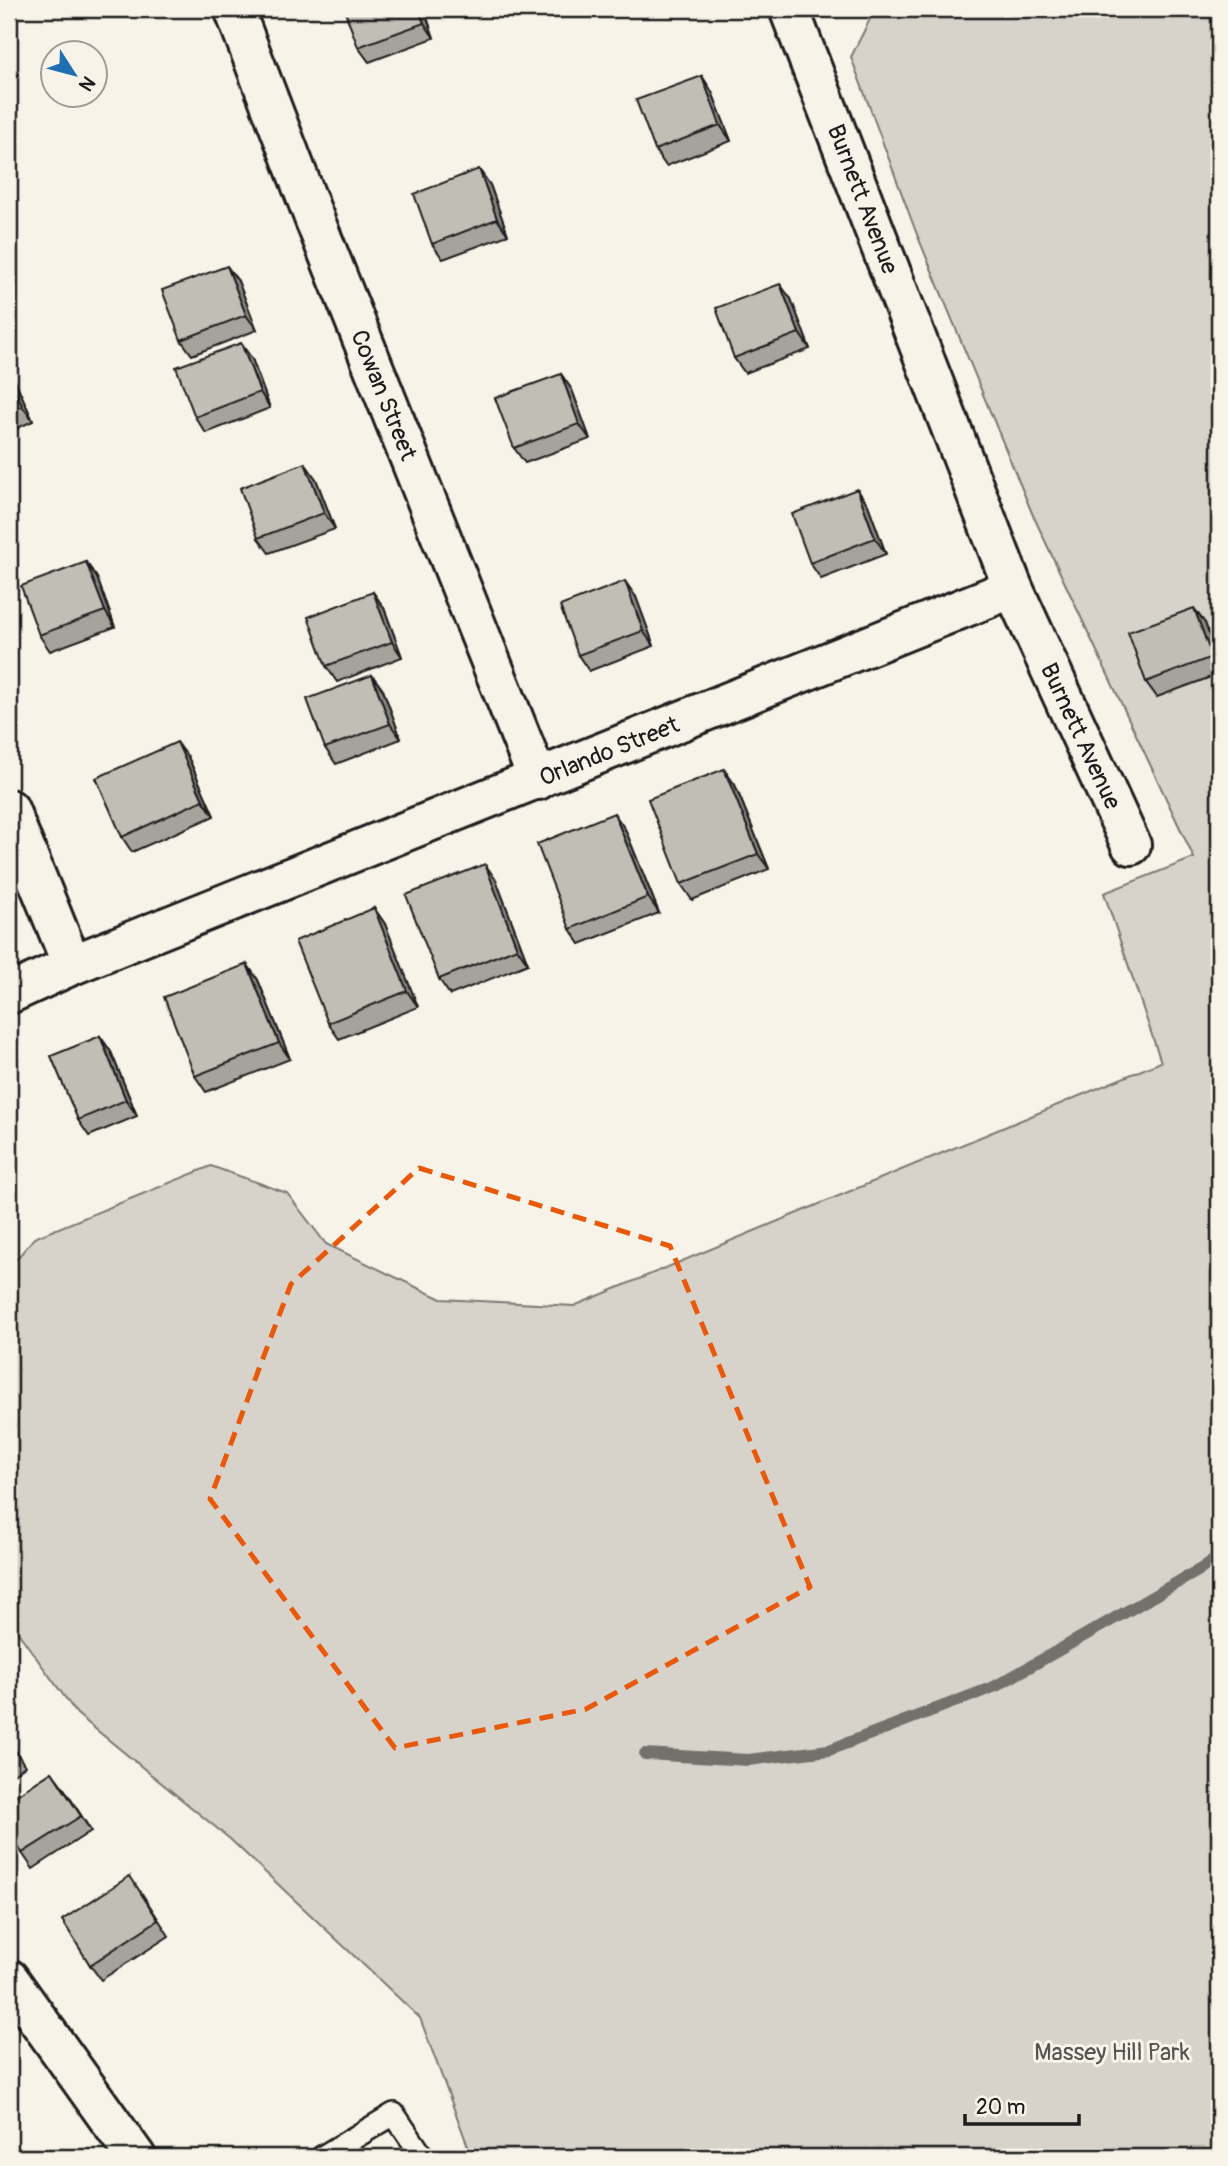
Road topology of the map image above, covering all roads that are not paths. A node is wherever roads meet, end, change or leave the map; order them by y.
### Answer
1 (234, 9) edge
2 (789, 9) edge
3 (1013, 588) junction
4 (538, 780) junction
5 (9, 809) edge
6 (1131, 845) dead end
7 (72, 965) junction
8 (9, 995) edge
9 (9, 1979) edge
10 (136, 2157) edge
11 (322, 2157) edge
12 (423, 2157) edge

1 - 4 street, Cowan Street
2 - 3 street, Burnett Avenue
3 - 4 street, Orlando Street
3 - 6 street, Burnett Avenue
4 - 7 street, Orlando Street
5 - 7 street
7 - 8 street, Orlando Street
9 - 10 street
11 - 12 lane

